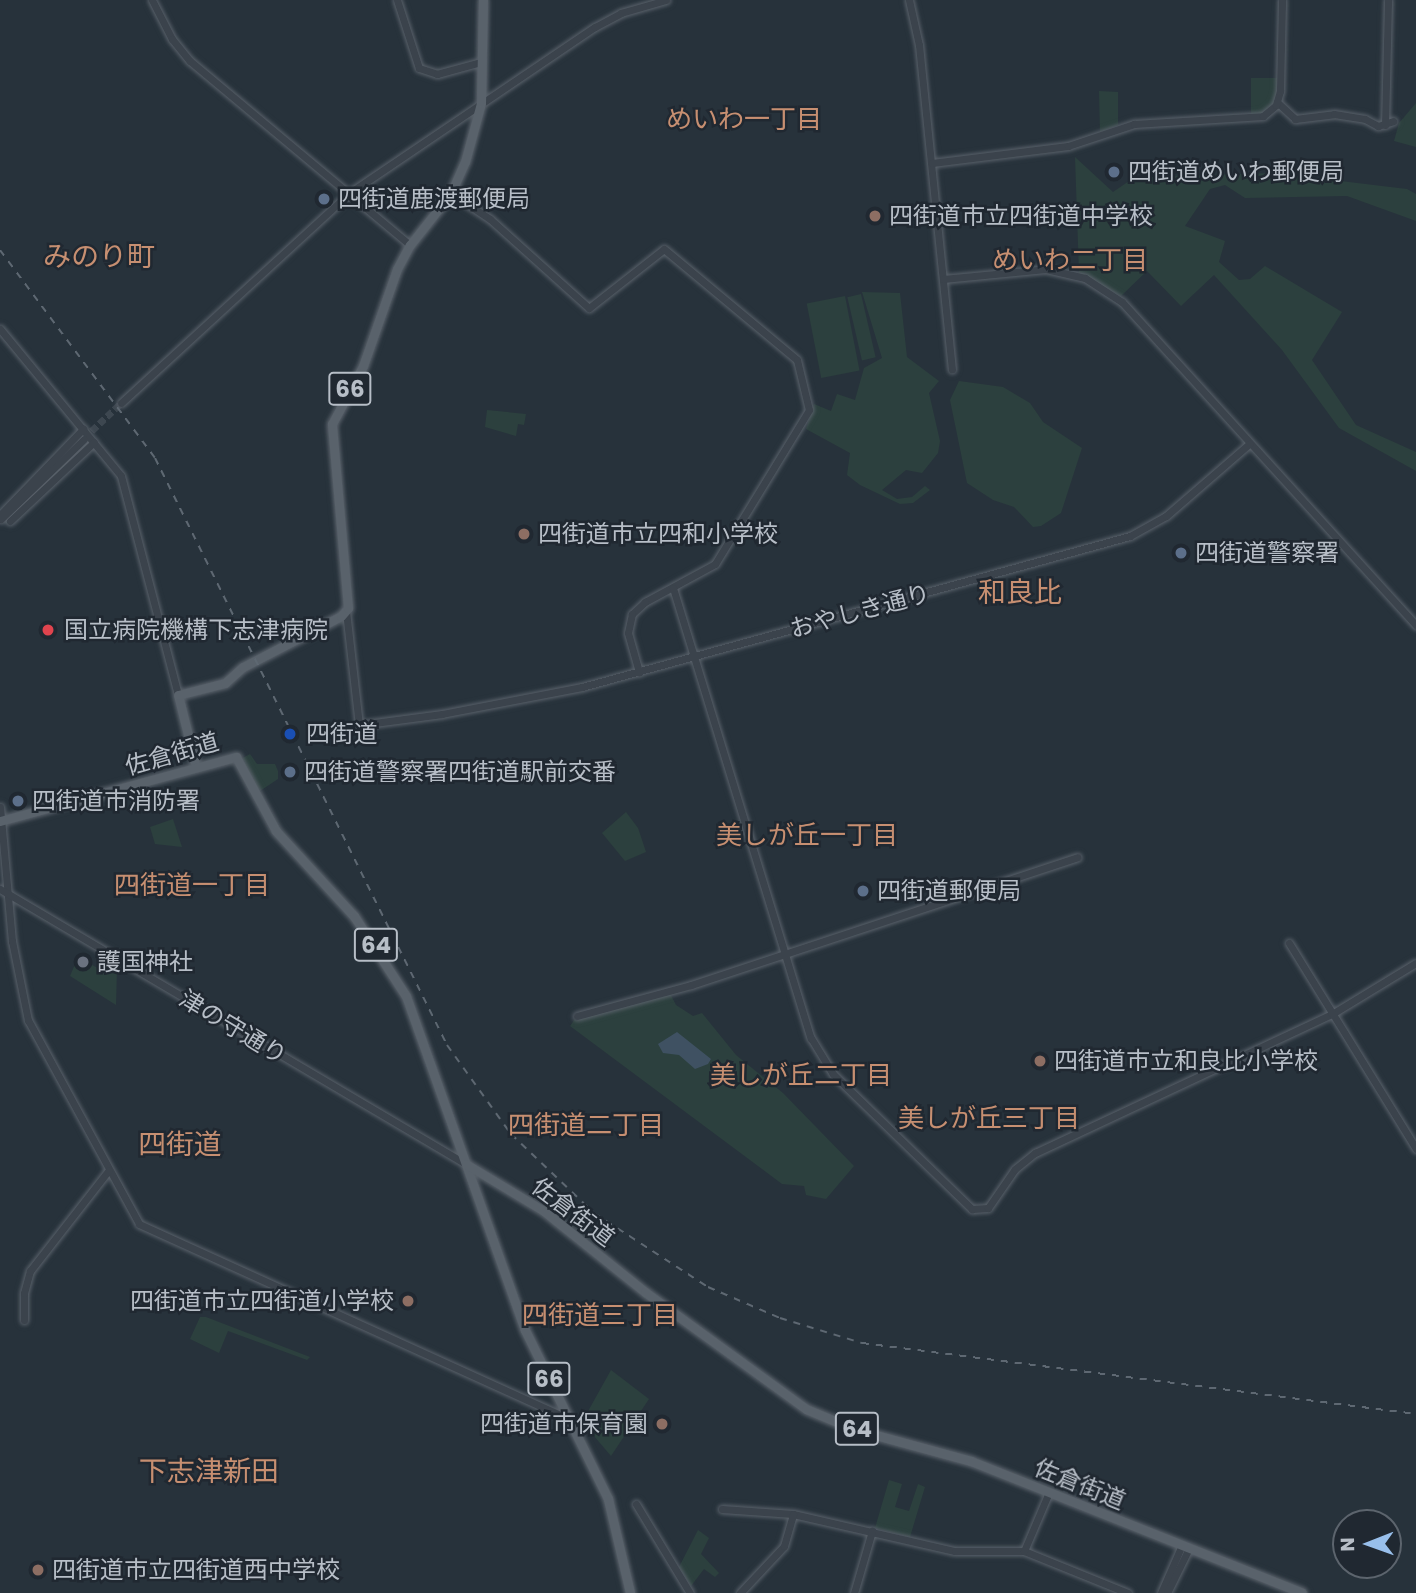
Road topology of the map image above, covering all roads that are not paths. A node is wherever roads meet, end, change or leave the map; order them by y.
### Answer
1 (152, 0) edge
2 (397, 0) edge
3 (483, 0) edge
4 (666, 0) edge
5 (909, 0) edge
6 (1282, 0) edge
7 (1388, 0) edge
8 (481, 62) junction
9 (1277, 102) junction
10 (481, 103) junction
11 (932, 163) junction
12 (451, 193) junction
13 (348, 194) junction
14 (410, 245) junction
15 (943, 279) junction
16 (0, 329) edge
17 (952, 369) dead end
18 (121, 402) tunnel mouth
19 (83, 429) junction
20 (84, 439) tunnel mouth
21 (94, 442) junction
22 (1249, 444) junction
23 (0, 517) edge
24 (10, 521) dead end
25 (673, 588) junction
26 (346, 611) junction
27 (1416, 625) edge
28 (695, 656) junction
29 (639, 672) junction
30 (178, 695) junction
31 (196, 767) junction
32 (0, 807) edge
33 (2, 821) edge
34 (1077, 857) dead end
35 (3, 891) edge
36 (1289, 943) dead end
37 (785, 954) junction
38 (1416, 963) edge
39 (1332, 1014) junction
40 (577, 1016) dead end
41 (1416, 1149) edge
42 (466, 1164) junction
43 (108, 1170) junction
44 (24, 1320) dead end
45 (571, 1420) junction
46 (1049, 1492) junction
47 (636, 1504) dead end
48 (722, 1509) dead end
49 (793, 1514) junction
50 (872, 1531) junction
51 (1185, 1547) junction
52 (1024, 1552) junction
53 (630, 1593) edge
54 (690, 1593) edge
55 (740, 1593) edge
56 (854, 1593) edge
57 (1128, 1593) edge
58 (1161, 1593) edge
59 (1167, 1593) edge
60 (1302, 1593) edge

1 - 13 street
2 - 8 street
3 - 8 main road, 66
4 - 10 street
5 - 11 street
6 - 9 street
7 - 9 street
8 - 10 main road, 66
9 - 11 street
10 - 12 main road, 66
10 - 13 street
11 - 15 street
12 - 14 main road, 66
12 - 25 street
13 - 14 street
13 - 18 street
14 - 26 main road, 66
15 - 17 street
15 - 22 street
16 - 19 street
19 - 21 street
19 - 23 street
20 - 23 street
21 - 24 street
21 - 30 street
22 - 27 street
22 - 28 street, おやしき通り
25 - 28 street
25 - 29 street
26 - 29 street, おやしき通り
26 - 30 main road
28 - 29 street, おやしき通り
28 - 37 street
30 - 31 main road
31 - 33 main road, 佐倉街道 / 64
31 - 42 main road, 佐倉街道 / 64
32 - 33 street
33 - 35 street
34 - 37 street
35 - 42 street, 津の守通り
35 - 43 street
36 - 39 street
37 - 39 street
37 - 40 street
38 - 39 street
39 - 41 street
42 - 45 main road, 66
42 - 46 main road, 佐倉街道 / 64
43 - 44 street
43 - 45 street
45 - 53 main road, 66
46 - 51 main road, 佐倉街道 / 64
46 - 52 street
47 - 54 street
48 - 49 street
49 - 50 street
49 - 55 street
50 - 52 street
50 - 56 street
51 - 58 street
51 - 59 street
51 - 60 main road, 佐倉街道 / 64
52 - 57 street

